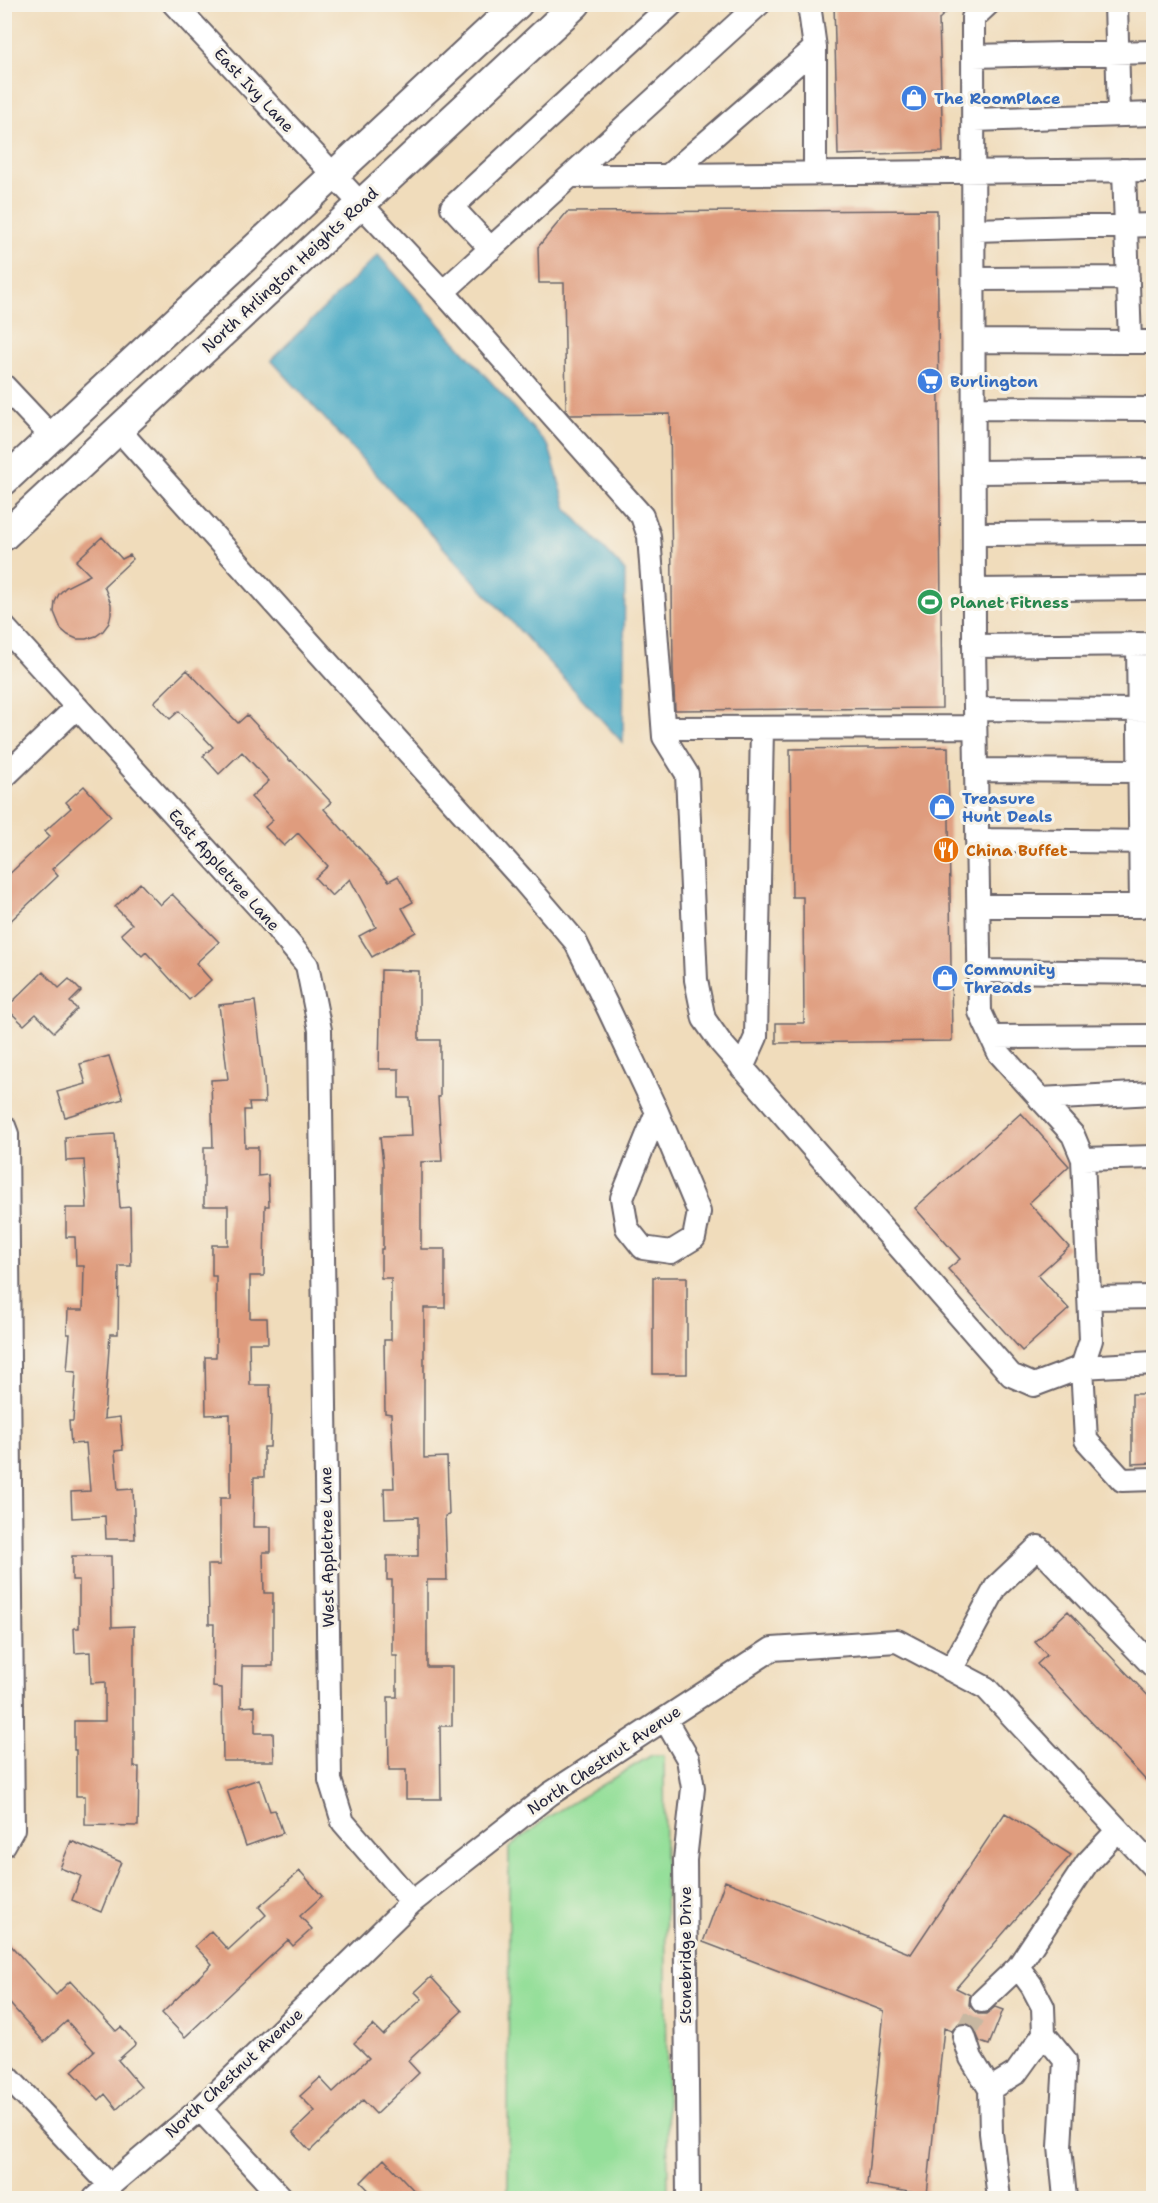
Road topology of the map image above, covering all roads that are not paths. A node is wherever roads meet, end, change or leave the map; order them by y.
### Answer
1 (174, 4) edge
2 (518, 4) edge
3 (576, 4) edge
4 (672, 4) edge
5 (759, 4) edge
6 (809, 4) edge
7 (988, 4) edge
8 (1116, 4) edge
9 (815, 48) junction
10 (1154, 52) edge
11 (1117, 53) junction
12 (974, 56) junction
13 (1154, 114) edge
14 (1119, 115) junction
15 (975, 120) junction
16 (1124, 170) junction
17 (1154, 170) edge
18 (975, 171) junction
19 (815, 173) junction
20 (333, 175) junction
21 (669, 175) junction
22 (571, 176) junction
23 (361, 205) junction
24 (1126, 225) junction
25 (1154, 225) edge
26 (975, 230) junction
27 (491, 249) junction
28 (1128, 278) junction
29 (975, 279) junction
30 (443, 292) junction
31 (975, 341) junction
32 (1130, 342) junction
33 (1154, 342) edge
34 (4, 386) edge
35 (975, 408) junction
36 (1154, 409) edge
37 (118, 429) junction
38 (52, 437) junction
39 (1154, 470) edge
40 (975, 472) junction
41 (4, 481) edge
42 (1154, 533) edge
43 (974, 534) junction
44 (4, 536) edge
45 (1154, 588) edge
46 (974, 590) junction
47 (4, 627) edge
48 (1146, 644) edge
49 (974, 646) junction
50 (77, 707) junction
51 (1146, 710) edge
52 (975, 718) junction
53 (664, 728) junction
54 (762, 728) junction
55 (976, 770) junction
56 (1139, 771) junction
57 (4, 777) edge
58 (977, 840) junction
59 (1147, 842) edge
60 (979, 906) junction
61 (1147, 907) edge
62 (979, 971) junction
63 (1154, 973) edge
64 (1154, 1036) edge
65 (992, 1037) junction
66 (742, 1068) junction
67 (1154, 1092) edge
68 (1040, 1099) junction
69 (657, 1112) junction
70 (4, 1126) edge
71 (1154, 1157) edge
72 (1083, 1159) junction
73 (321, 1165) joint
74 (1154, 1297) edge
75 (1089, 1298) junction
76 (7, 1360) edge
77 (1154, 1363) edge
78 (1082, 1366) junction
79 (1154, 1479) edge
80 (1154, 1667) edge
81 (951, 1670) junction
82 (665, 1719) junction
83 (1118, 1830) junction
84 (4, 1845) edge
85 (1154, 1868) edge
86 (412, 1902) junction
87 (1018, 1967) junction
88 (982, 2001) tunnel mouth
89 (1044, 2034) junction
90 (964, 2036) dead end
91 (4, 2073) edge
92 (990, 2089) junction
93 (200, 2109) junction
94 (102, 2192) edge
95 (282, 2199) edge
96 (688, 2199) edge
97 (999, 2199) edge
98 (1065, 2199) edge

1 - 20 street, East Ivy Lane
2 - 20 main road
3 - 23 main road, North Arlington Heights Road
4 - 27 street
5 - 22 street
6 - 9 street
7 - 12 street
8 - 11 street
9 - 19 street
9 - 21 street
10 - 11 street
11 - 12 street
11 - 14 street
12 - 15 street
13 - 14 street
14 - 15 street
15 - 18 street
16 - 17 street
16 - 18 street
16 - 24 street
18 - 19 street
18 - 26 street
19 - 21 street
20 - 23 street, East Ivy Lane
20 - 38 main road
21 - 22 street
22 - 27 street
23 - 30 street, East Ivy Lane
23 - 37 main road, North Arlington Heights Road
24 - 25 street
24 - 26 street
24 - 28 street
26 - 29 street
27 - 30 street
28 - 29 street
28 - 32 street
29 - 31 street
30 - 53 street, East Ivy Lane
31 - 32 street
31 - 35 street
32 - 33 street
34 - 38 street
35 - 36 street
35 - 40 street
37 - 44 main road, North Arlington Heights Road
37 - 69 street
38 - 41 main road
39 - 40 street
40 - 43 street
42 - 43 street
43 - 46 street
45 - 46 street
46 - 49 street
47 - 50 street, East Appletree Lane
48 - 49 street
48 - 51 street
49 - 52 street
50 - 57 street
50 - 73 street, East Appletree Lane
51 - 52 street
51 - 56 street
52 - 54 street
52 - 55 street
53 - 54 street
53 - 66 street, East Ivy Lane
54 - 66 street
55 - 56 street
55 - 58 street
56 - 59 street
58 - 59 street
58 - 60 street
59 - 61 street
60 - 61 street
60 - 62 street
62 - 63 street
62 - 65 street
64 - 65 street
65 - 68 street
66 - 78 street, East Ivy Lane
67 - 68 street
68 - 72 street
69 - 69 street
70 - 76 street
71 - 72 street
72 - 75 street
73 - 86 street, West Appletree Lane
74 - 75 street
75 - 78 street
76 - 84 street
77 - 78 street, East Ivy Lane
78 - 79 street
80 - 81 street
81 - 82 street, North Chestnut Avenue
81 - 83 street, North Chestnut Avenue
82 - 86 street, North Chestnut Avenue
82 - 96 street, Stonebridge Drive
83 - 85 street, North Chestnut Avenue
83 - 87 street
86 - 93 street, North Chestnut Avenue
87 - 88 street
87 - 89 street
89 - 92 street
89 - 98 street
90 - 92 street
91 - 94 street
92 - 97 street
93 - 94 street, North Chestnut Avenue
93 - 95 street

